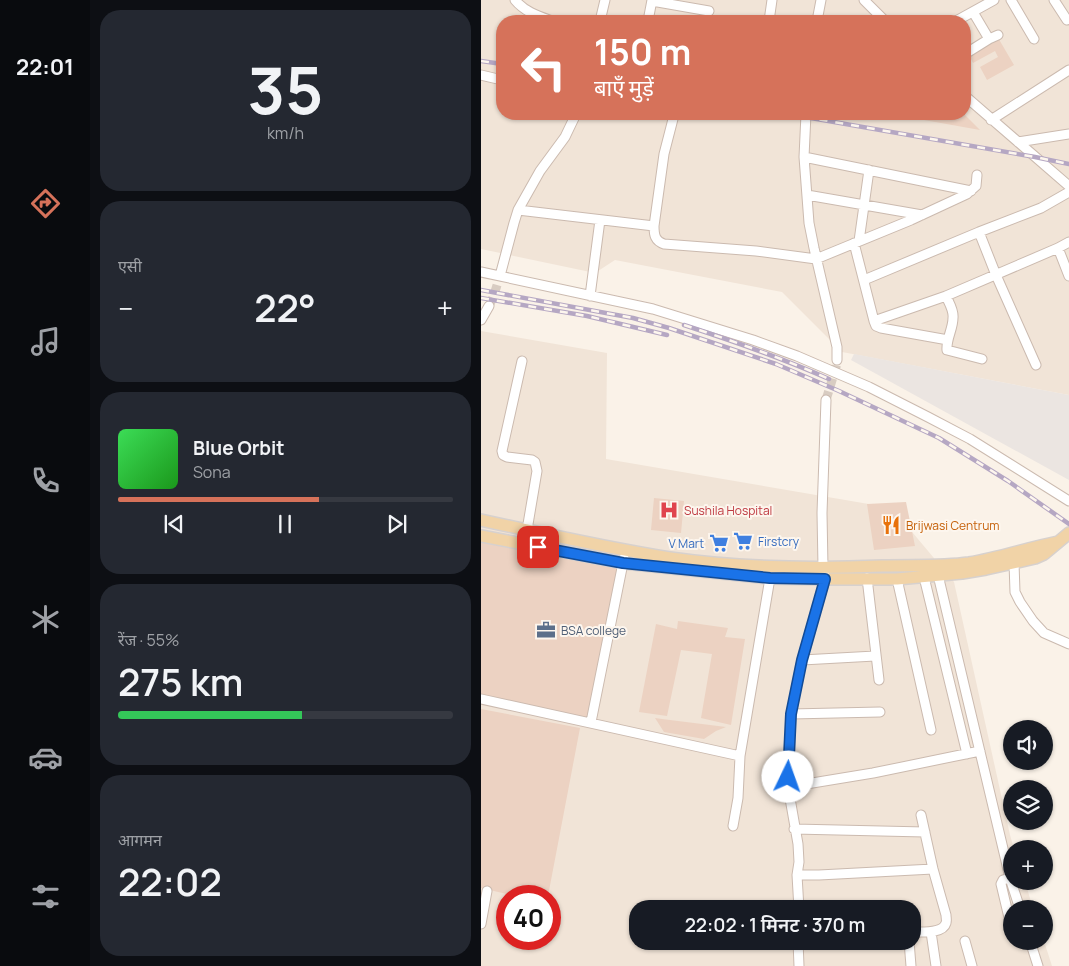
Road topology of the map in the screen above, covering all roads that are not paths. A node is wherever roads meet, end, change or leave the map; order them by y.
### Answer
1 (605, 0) edge
2 (652, 0) edge
3 (772, 0) edge
4 (821, 0) edge
5 (864, 0) edge
6 (995, 0) edge
7 (1011, 0) edge
8 (1054, 0) edge
9 (517, 1) edge
10 (709, 11) dead end
11 (973, 12) junction
12 (536, 15) edge
13 (601, 15) edge
14 (649, 15) edge
15 (770, 15) edge
16 (818, 15) edge
17 (879, 15) edge
18 (967, 15) edge
19 (1067, 20) dead end
20 (998, 34) dead end
21 (989, 39) junction
22 (1034, 39) dead end
23 (971, 50) edge
24 (1069, 70) edge
25 (481, 75) edge
26 (496, 79) edge
27 (971, 102) edge
28 (573, 120) edge
29 (673, 120) edge
30 (806, 120) edge
31 (991, 120) junction
32 (1069, 134) edge
33 (1018, 142) junction
34 (804, 157) junction
35 (869, 170) junction
36 (977, 175) dead end
37 (1069, 186) edge
38 (971, 191) junction
39 (1069, 192) edge
40 (807, 195) junction
41 (864, 205) junction
42 (518, 210) junction
43 (922, 215) junction
44 (600, 220) junction
45 (654, 226) junction
46 (979, 232) junction
47 (857, 242) junction
48 (1069, 242) edge
49 (1058, 248) junction
50 (816, 259) junction
51 (481, 272) edge
52 (501, 272) tunnel mouth
53 (997, 275) junction
54 (1069, 276) edge
55 (864, 280) junction
56 (590, 296) junction
57 (946, 296) junction
58 (489, 306) tunnel mouth
59 (481, 320) edge
60 (874, 321) junction
61 (948, 340) junction
62 (982, 359) dead end
63 (521, 360) dead end
64 (837, 360) tunnel mouth
65 (1037, 365) dead end
66 (826, 400) tunnel mouth
67 (1069, 500) edge
68 (481, 520) edge
69 (527, 530) junction
70 (1069, 534) edge
71 (481, 536) edge
72 (1060, 542) junction
73 (626, 550) junction
74 (623, 563) junction
75 (1014, 563) junction
76 (823, 567) junction
77 (937, 570) junction
78 (924, 576) junction
79 (770, 578) junction
80 (867, 578) junction
81 (897, 578) junction
82 (825, 579) junction
83 (1069, 644) edge
84 (875, 656) junction
85 (802, 660) junction
86 (879, 680) dead end
87 (481, 699) edge
88 (880, 712) dead end
89 (791, 714) junction
90 (591, 722) junction
91 (931, 730) dead end
92 (980, 751) junction
93 (967, 754) junction
94 (740, 756) junction
95 (788, 787) junction
96 (921, 815) dead end
97 (733, 826) dead end
98 (794, 830) junction
99 (925, 832) junction
100 (1003, 848) edge
101 (933, 869) junction
102 (797, 876) junction
103 (1003, 880) edge
104 (487, 891) dead end
105 (798, 900) edge
106 (1005, 900) edge
107 (481, 924) edge
108 (921, 932) edge
109 (931, 932) junction
110 (965, 941) dead end
111 (798, 950) edge
112 (910, 950) edge
113 (1033, 950) edge
114 (799, 966) edge
115 (911, 966) edge
116 (936, 966) edge
117 (972, 966) edge
118 (1038, 966) edge

1 - 13 street
2 - 10 street
2 - 14 street
3 - 15 street
4 - 16 street
5 - 17 street
6 - 11 street
7 - 22 street
8 - 19 street
9 - 12 street
11 - 18 street
11 - 21 street
20 - 21 street
21 - 23 street
24 - 31 street
25 - 26 street
27 - 31 street
28 - 42 street
29 - 45 street
30 - 34 street
31 - 33 street
32 - 33 street
33 - 37 street
34 - 35 street
34 - 40 street
35 - 38 street
35 - 41 street
36 - 38 street
38 - 43 street
39 - 46 street
40 - 41 street
40 - 50 street
41 - 43 street
41 - 47 street
42 - 44 street
42 - 52 street
43 - 47 street
44 - 45 street
44 - 56 street
45 - 50 street
46 - 53 street
46 - 55 street
47 - 50 street
47 - 55 street
48 - 49 street
49 - 53 street
49 - 54 street
50 - 64 street
51 - 56 street
53 - 57 street
53 - 65 street
55 - 60 street
56 - 67 street
57 - 60 street
57 - 61 street
58 - 59 street
60 - 61 street
61 - 62 street
63 - 69 street
66 - 76 street
68 - 69 main road
69 - 73 main road
70 - 72 main road
71 - 74 main road
72 - 75 main road
72 - 77 main road
73 - 74 street
73 - 76 main road
74 - 79 main road
74 - 90 street
75 - 77 main road
75 - 83 street
76 - 77 main road
76 - 82 street
77 - 78 main road
77 - 92 street
78 - 81 main road
78 - 93 street
79 - 82 main road
79 - 94 street
80 - 81 main road
80 - 82 main road
80 - 84 street
81 - 91 street
82 - 85 street
84 - 85 street
84 - 86 street
85 - 89 street
87 - 90 street
88 - 89 street
89 - 95 street
90 - 94 street
92 - 93 street
92 - 100 street
93 - 95 street
94 - 97 street
95 - 98 street
96 - 99 street
98 - 99 street
98 - 102 street
99 - 101 street
101 - 102 street
101 - 109 street
102 - 105 street
103 - 106 street
104 - 107 street
108 - 109 street
109 - 116 street
110 - 117 street
111 - 114 street
112 - 115 street
113 - 118 street

